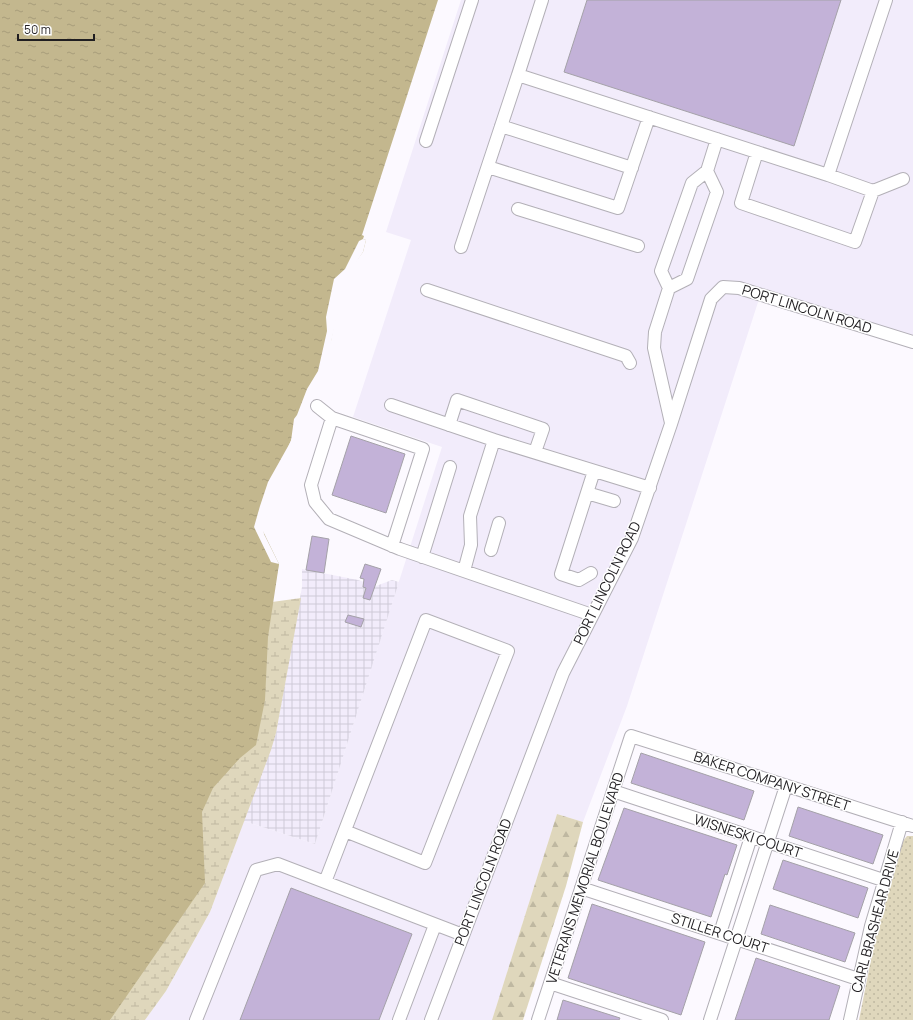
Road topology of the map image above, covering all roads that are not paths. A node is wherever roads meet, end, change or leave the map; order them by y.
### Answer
1 (472, 0) edge
2 (542, 0) edge
3 (886, 0) edge
4 (518, 75) junction
5 (649, 118) junction
6 (501, 126) junction
7 (717, 139) junction
8 (426, 141) dead end
9 (757, 152) junction
10 (488, 167) junction
11 (632, 168) junction
12 (707, 171) junction
13 (828, 175) junction
14 (903, 179) dead end
15 (873, 191) junction
16 (518, 209) dead end
17 (638, 246) dead end
18 (461, 247) dead end
19 (669, 288) junction
20 (427, 290) dead end
21 (913, 342) edge
22 (630, 363) dead end
23 (391, 405) dead end
24 (317, 406) dead end
25 (332, 418) junction
26 (671, 424) junction
27 (449, 425) junction
28 (494, 440) junction
29 (535, 452) junction
30 (450, 467) dead end
31 (594, 471) junction
32 (650, 488) junction
33 (587, 493) junction
34 (614, 502) dead end
35 (499, 523) dead end
36 (396, 548) junction
37 (491, 550) dead end
38 (422, 557) junction
39 (464, 571) junction
40 (591, 573) dead end
41 (592, 615) junction
42 (631, 736) joint
43 (786, 786) junction
44 (613, 791) junction
45 (907, 824) edge
46 (345, 831) junction
47 (751, 837) junction
48 (768, 842) junction
49 (883, 880) junction
50 (325, 882) junction
51 (581, 888) junction
52 (435, 925) junction
53 (720, 933) junction
54 (463, 935) junction
55 (736, 939) junction
56 (858, 978) junction
57 (550, 983) junction
58 (196, 1020) edge
59 (400, 1020) edge
60 (431, 1020) edge
61 (538, 1020) edge
62 (662, 1020) edge
63 (710, 1020) edge
64 (850, 1020) edge

1 - 8 street
2 - 4 street
3 - 13 street
4 - 5 street
4 - 6 street
5 - 7 street
5 - 11 street
6 - 10 street
6 - 11 street
7 - 9 street
7 - 12 street
9 - 13 street
9 - 15 street
10 - 11 street
10 - 18 street
12 - 19 street
12 - 19 street
13 - 15 street
14 - 15 street
16 - 17 street
19 - 26 street
20 - 22 street
21 - 26 street, PORT LINCOLN ROAD
23 - 27 street
24 - 25 street
25 - 36 street
25 - 36 street
26 - 32 street, PORT LINCOLN ROAD
27 - 28 street
27 - 29 street
28 - 29 street
28 - 39 street
29 - 31 street
30 - 38 street
31 - 32 street
31 - 33 street
32 - 41 street, PORT LINCOLN ROAD
33 - 34 street
33 - 40 street
35 - 37 street
36 - 38 street
38 - 39 street
39 - 41 street
41 - 54 street, PORT LINCOLN ROAD
42 - 43 street, BAKER COMPANY STREET
42 - 44 street, VETERANS MEMORIAL BOULEVARD
43 - 45 street, BAKER COMPANY STREET
43 - 48 street
44 - 47 street, WISNESKI COURT
44 - 51 street, VETERANS MEMORIAL BOULEVARD
45 - 49 street, CARL BRASHEAR DRIVE
46 - 46 street
46 - 50 street
47 - 48 street, WISNESKI COURT
47 - 53 street
48 - 49 street, WISNESKI COURT
48 - 55 street
49 - 56 street, CARL BRASHEAR DRIVE
50 - 52 street
50 - 58 street
51 - 53 street, STILLER COURT
51 - 57 street, VETERANS MEMORIAL BOULEVARD
52 - 54 street
52 - 59 street
53 - 55 street, STILLER COURT
54 - 60 street, PORT LINCOLN ROAD
55 - 56 street, STILLER COURT
55 - 63 street
56 - 64 street, CARL BRASHEAR DRIVE
57 - 61 street, VETERANS MEMORIAL BOULEVARD
57 - 62 street

